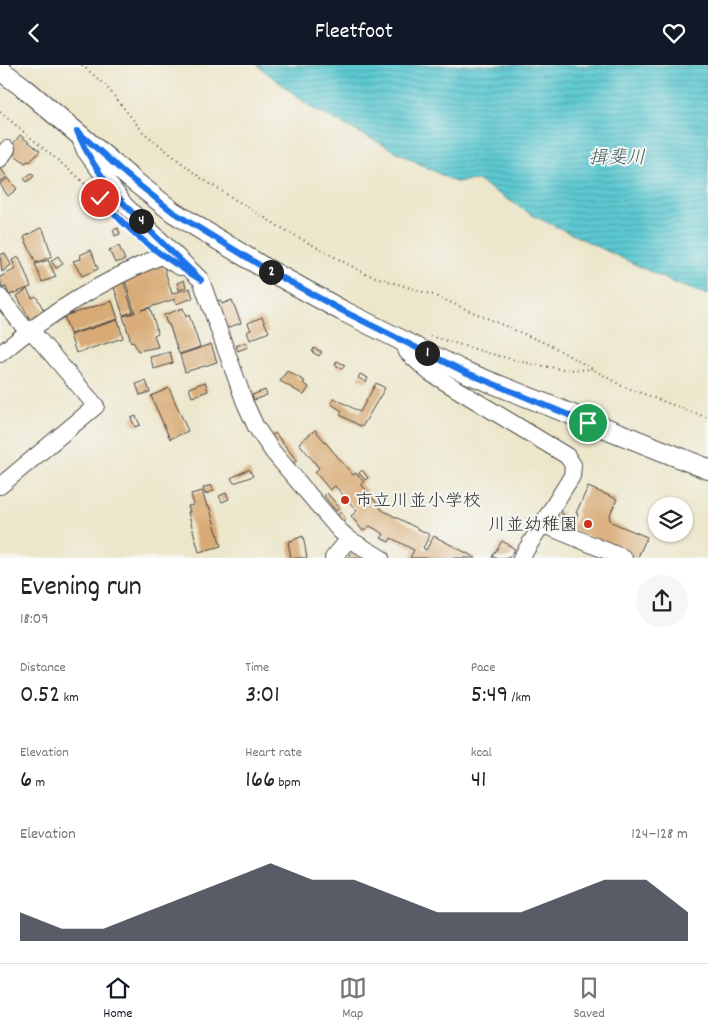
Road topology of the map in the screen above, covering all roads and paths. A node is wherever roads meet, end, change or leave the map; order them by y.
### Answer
1 (82, 65) edge
2 (0, 70) edge
3 (0, 113) edge
4 (77, 131) junction
5 (140, 239) dead end
6 (201, 280) junction
7 (0, 297) edge
8 (29, 330) junction
9 (426, 335) dead end
10 (403, 341) junction
11 (0, 354) edge
12 (593, 369) junction
13 (708, 418) edge
14 (708, 469) edge
15 (0, 486) edge
16 (542, 524) junction
17 (349, 539) junction
18 (333, 558) edge
19 (381, 558) edge
20 (521, 558) edge
21 (624, 558) edge

1 - 12 path
2 - 4 main road
3 - 5 path
4 - 6 street
4 - 10 main road
6 - 8 street
6 - 17 street
7 - 8 street
8 - 11 street
8 - 15 street
9 - 12 path
10 - 14 main road
10 - 16 street
12 - 13 path
16 - 20 street
16 - 21 street
17 - 18 street
17 - 19 street

